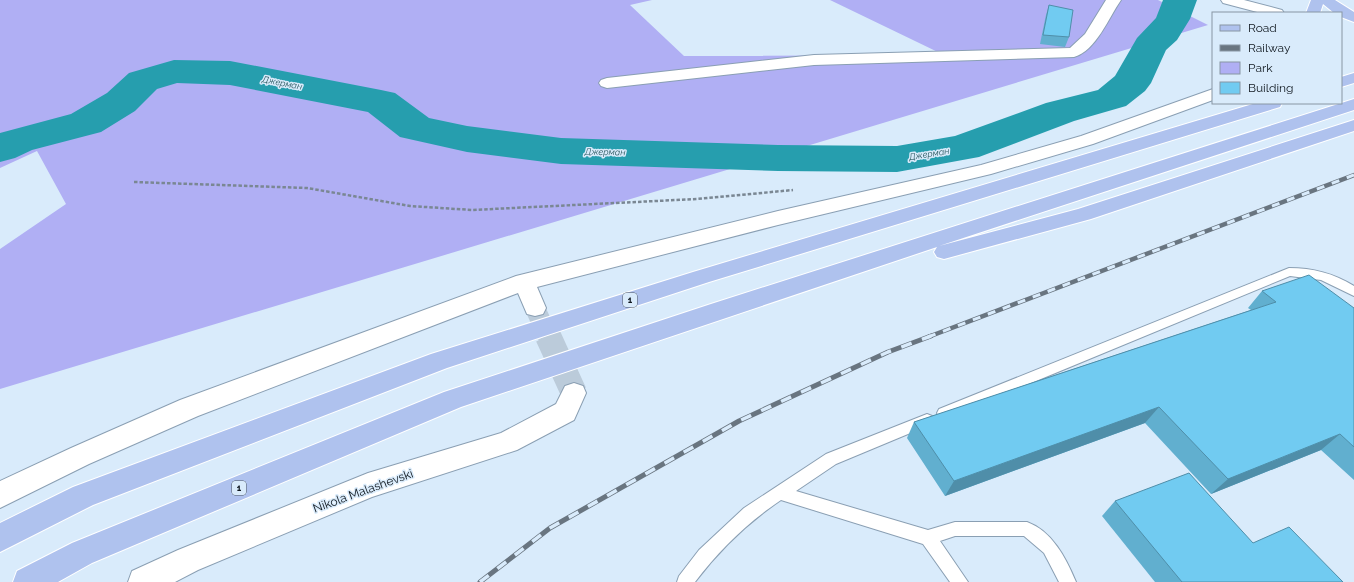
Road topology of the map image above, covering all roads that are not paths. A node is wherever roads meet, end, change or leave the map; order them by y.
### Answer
1 (1114, 0) edge
2 (1228, 0) edge
3 (1318, 0) edge
4 (1327, 0) edge
5 (1273, 12) edge
6 (1313, 12) edge
7 (1354, 19) edge
8 (1342, 20) edge
9 (1354, 78) edge
10 (1342, 82) edge
11 (607, 83) dead end
12 (1212, 94) edge
13 (1218, 104) edge
14 (1271, 104) edge
15 (1354, 104) edge
16 (1354, 125) edge
17 (1144, 144) junction
18 (524, 282) junction
19 (1354, 292) edge
20 (535, 308) tunnel mouth
21 (686, 321) junction
22 (574, 393) dead end
23 (781, 493) junction
24 (0, 495) edge
25 (0, 538) edge
26 (928, 538) junction
27 (28, 582) edge
28 (143, 582) edge
29 (685, 582) edge
30 (960, 582) edge
31 (1068, 582) edge

1 - 11 street
2 - 5 street
3 - 6 main road
4 - 7 main road
7 - 8 main road
9 - 10 main road
12 - 18 street
13 - 17 main road
14 - 17 main road, 1
15 - 21 main road, 1
16 - 21 main road
17 - 25 main road, 1
18 - 20 street
18 - 24 street
19 - 23 lane
21 - 27 main road, 1
22 - 28 street, Nikola Malashevski
23 - 26 lane
23 - 29 lane
26 - 30 lane
26 - 31 lane

